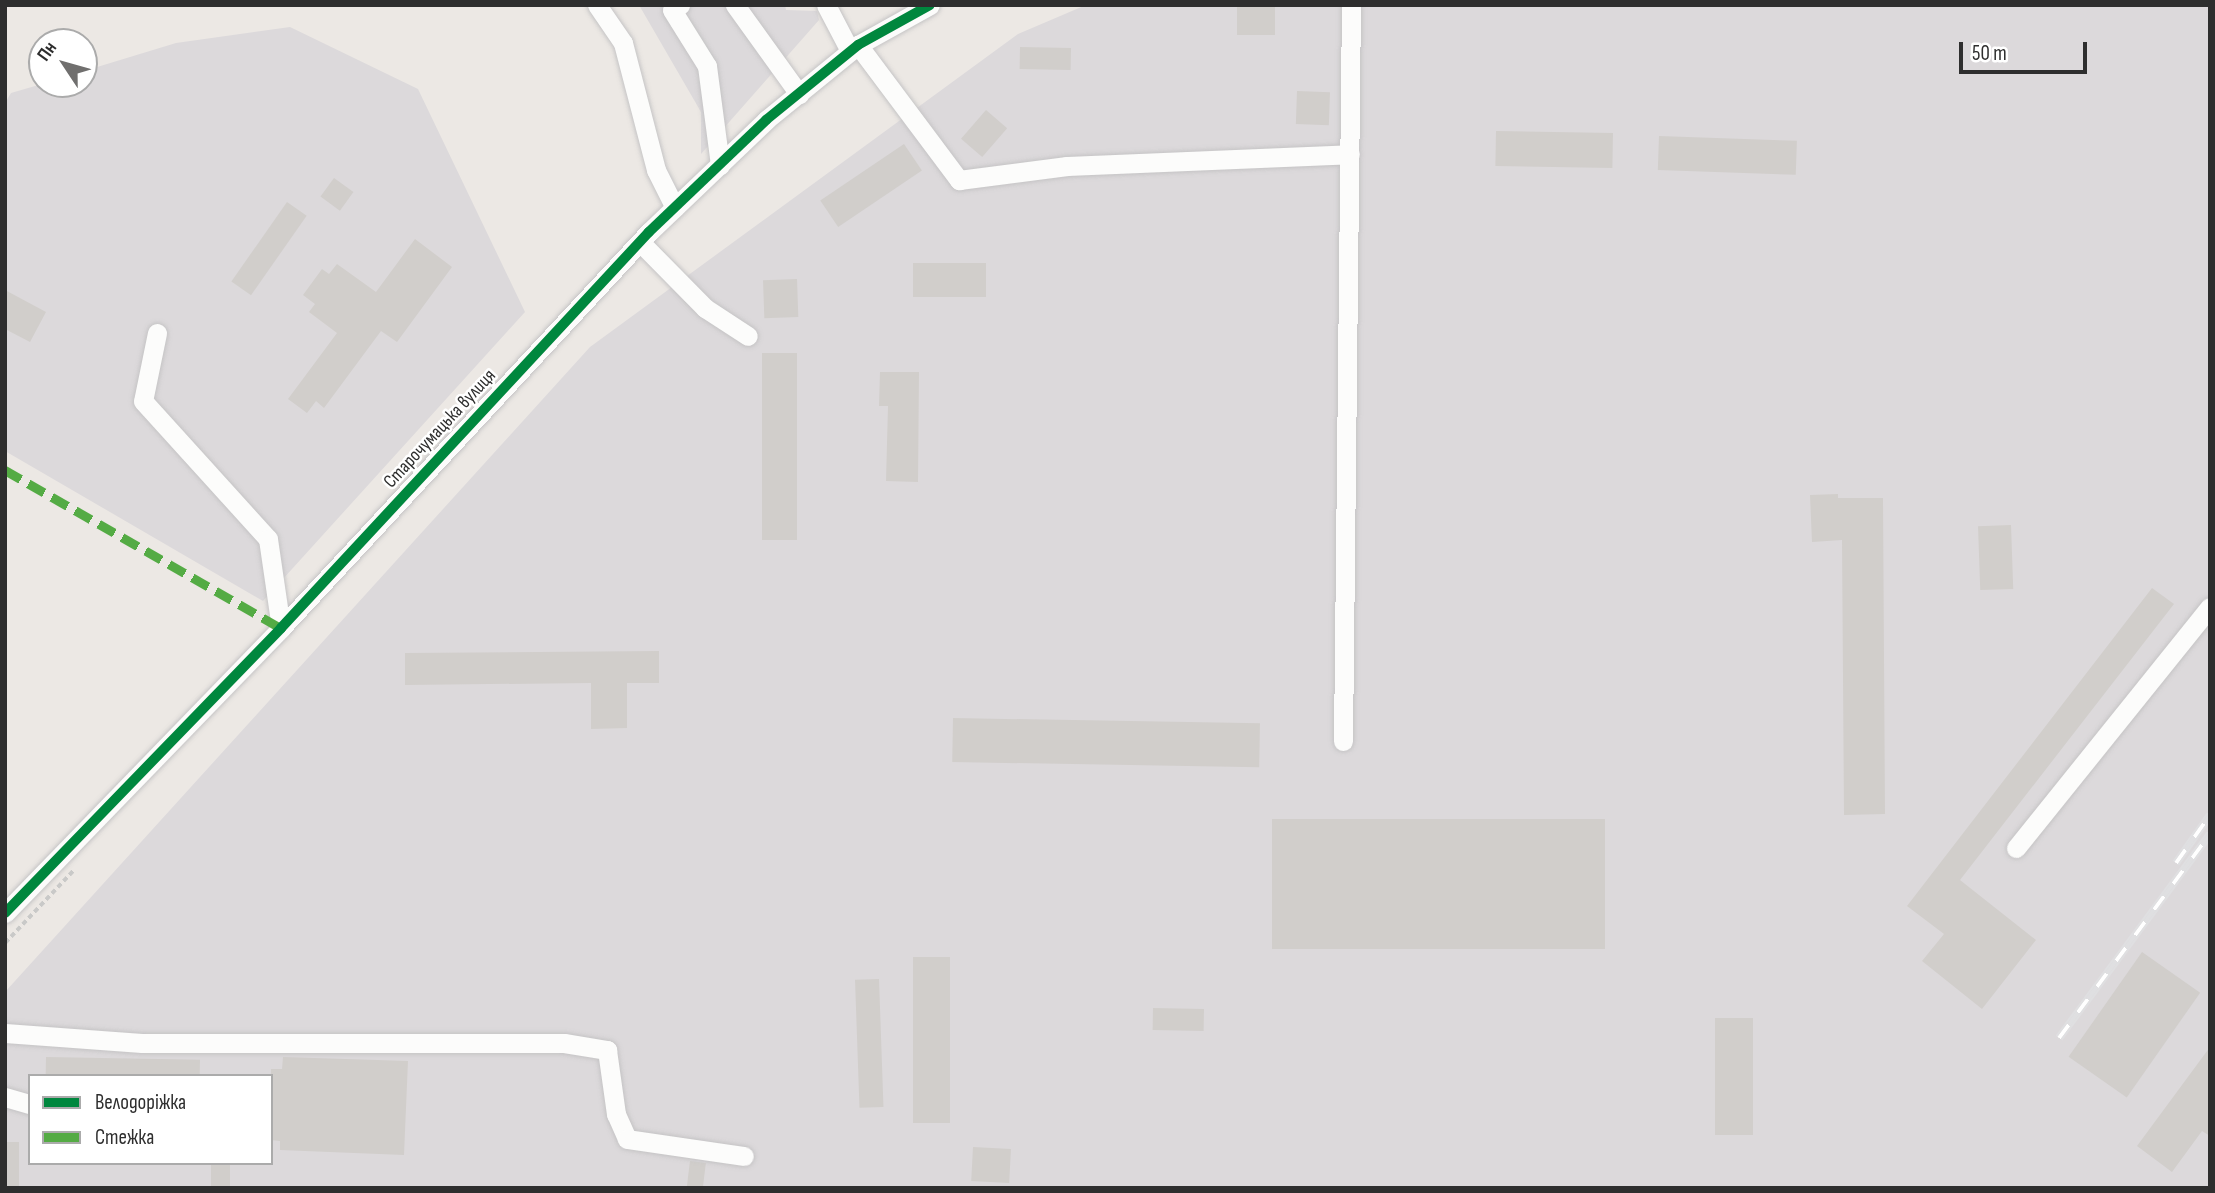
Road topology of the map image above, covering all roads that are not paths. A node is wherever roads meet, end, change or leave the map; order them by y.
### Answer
1 (597, 5) edge
2 (680, 5) edge
3 (735, 5) edge
4 (826, 5) edge
5 (930, 5) edge
6 (1351, 5) edge
7 (854, 48) junction
8 (799, 94) junction
9 (1350, 154) junction
10 (720, 165) junction
11 (675, 208) junction
12 (640, 242) junction
13 (157, 333) dead end
14 (748, 336) dead end
15 (2210, 607) edge
16 (281, 628) junction
17 (1343, 741) dead end
18 (2016, 848) dead end
19 (5, 913) edge
20 (5, 1033) edge
21 (5, 1097) edge
22 (28, 1103) edge
23 (744, 1156) dead end

1 - 11 street
2 - 10 street
3 - 8 street
4 - 7 street
5 - 7 street, Старочумацька вулиця
6 - 9 street
7 - 8 street, Старочумацька вулиця
7 - 9 street
8 - 10 street, Старочумацька вулиця
9 - 17 street
10 - 11 street, Старочумацька вулиця
11 - 12 street, Старочумацька вулиця
12 - 14 street
12 - 16 street, Старочумацька вулиця
13 - 16 street
15 - 18 street
16 - 19 street, Старочумацька вулиця
20 - 23 street
21 - 22 street

